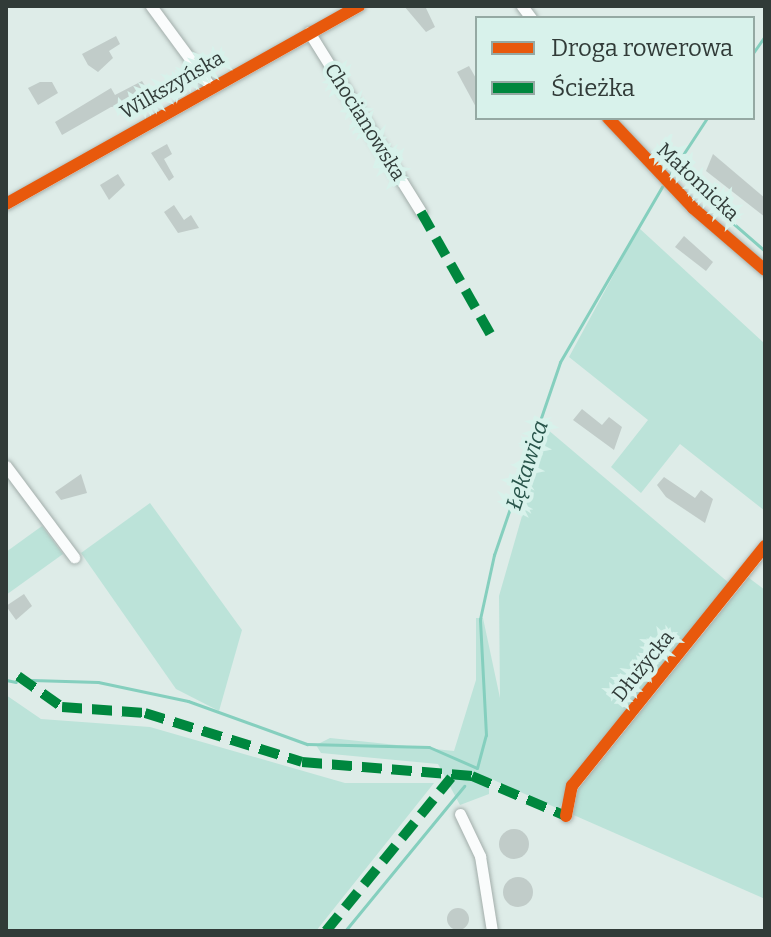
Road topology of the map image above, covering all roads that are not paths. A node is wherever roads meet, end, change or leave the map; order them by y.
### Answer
1 (151, 6) edge
2 (359, 6) edge
3 (309, 32) junction
4 (210, 86) junction
5 (610, 120) edge
6 (6, 204) edge
7 (421, 212) dead end
8 (765, 270) edge
9 (6, 466) edge
10 (765, 546) edge
11 (74, 557) dead end
12 (460, 814) dead end
13 (566, 816) dead end
14 (492, 931) edge

1 - 4 street
2 - 3 street, Wilkszyńska
3 - 4 street, Wilkszyńska
3 - 7 street, Chocianowska
4 - 6 street, Wilkszyńska
5 - 8 street, Małomicka
9 - 11 street
10 - 13 street, Dłużycka
12 - 14 street

